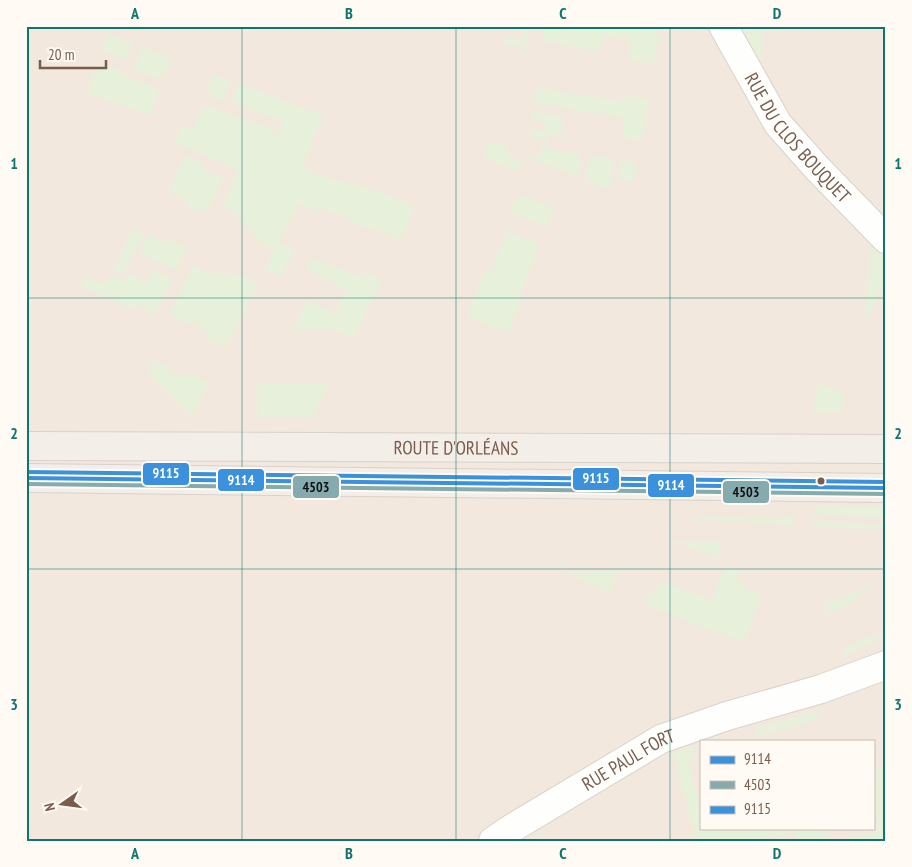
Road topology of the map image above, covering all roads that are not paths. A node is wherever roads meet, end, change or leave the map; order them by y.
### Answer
1 (723, 26) edge
2 (886, 239) edge
3 (26, 446) edge
4 (886, 449) edge
5 (26, 478) edge
6 (886, 488) edge
7 (886, 665) edge
8 (493, 841) edge

1 - 2 street, RUE DU CLOS BOUQUET
3 - 4 main road, ROUTE D'ORLÉANS
5 - 6 main road, ROUTE D'ORLÉANS
7 - 8 street, RUE PAUL FORT

